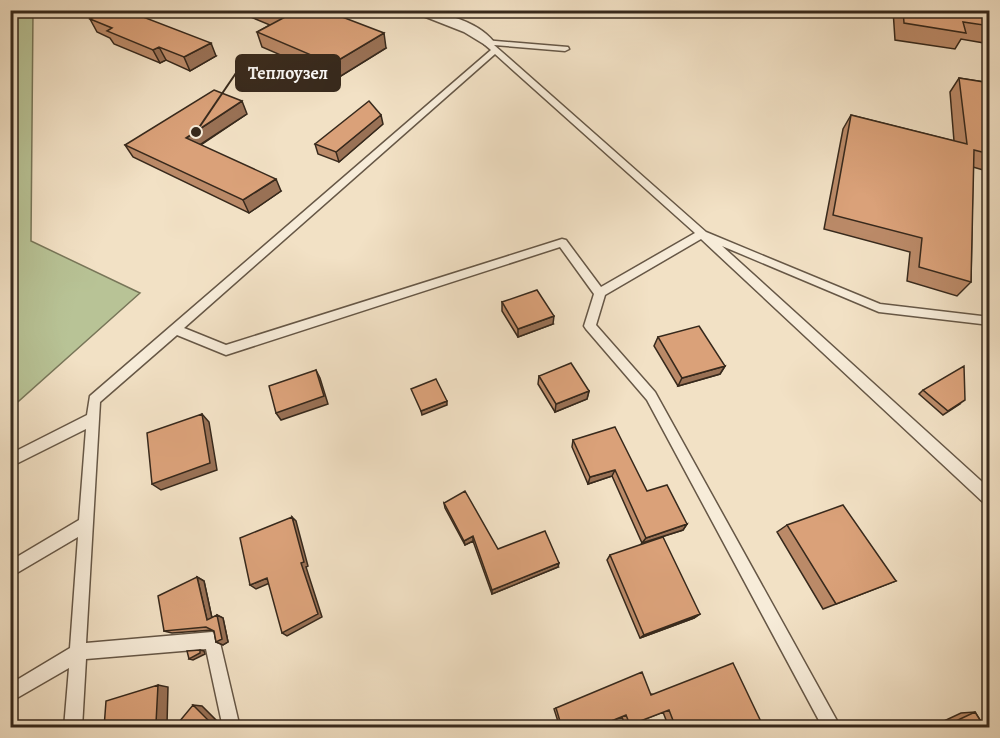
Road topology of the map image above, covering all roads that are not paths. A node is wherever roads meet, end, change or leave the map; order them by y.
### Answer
1 (414, 10) edge
2 (491, 46) junction
3 (565, 50) dead end
4 (702, 234) junction
5 (600, 293) junction
6 (988, 321) edge
7 (176, 329) junction
8 (92, 419) junction
9 (10, 461) edge
10 (990, 499) edge
11 (86, 524) junction
12 (10, 570) edge
13 (79, 652) junction
14 (10, 694) edge
15 (73, 728) edge
16 (231, 728) edge
17 (833, 728) edge

1 - 2 street
2 - 3 lane
2 - 4 lane
2 - 7 lane
4 - 5 lane
4 - 6 lane
4 - 10 lane
5 - 7 lane
5 - 17 lane
7 - 8 lane
8 - 9 lane
8 - 11 lane
11 - 12 lane
11 - 13 lane
13 - 14 lane
13 - 15 lane
13 - 16 lane

